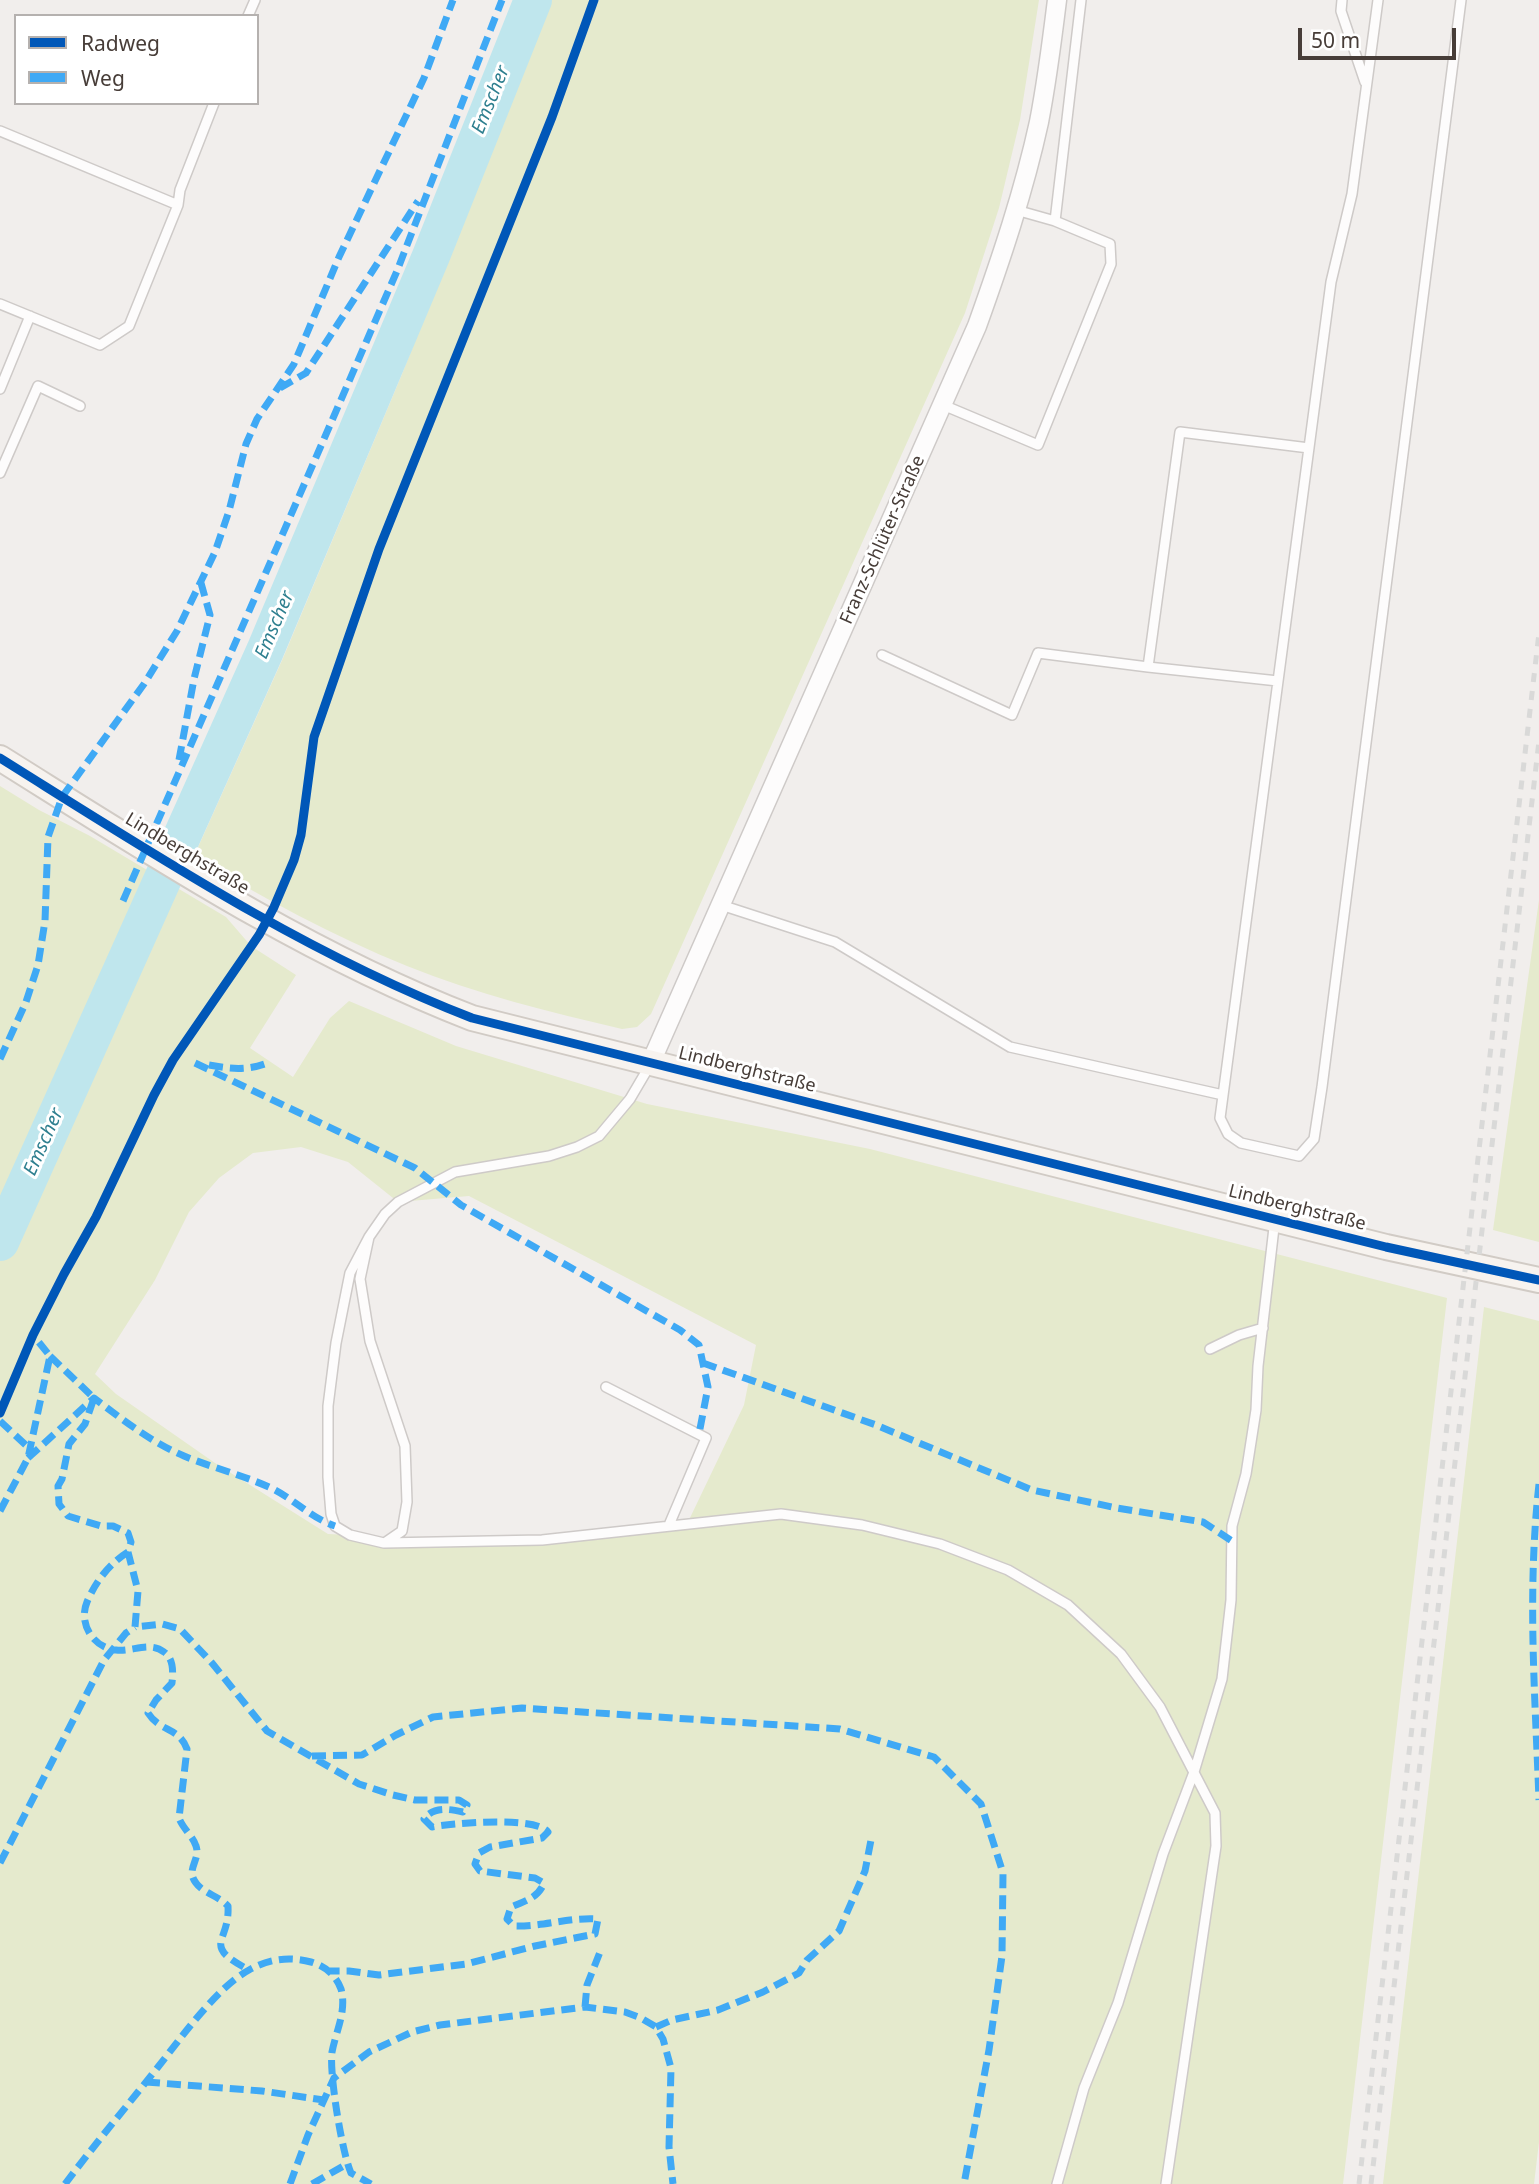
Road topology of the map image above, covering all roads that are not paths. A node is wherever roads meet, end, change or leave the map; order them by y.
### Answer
1 (1057, 0) edge
2 (1081, 0) edge
3 (1342, 0) edge
4 (1378, 0) edge
5 (1461, 0) edge
6 (1366, 84) junction
7 (213, 105) edge
8 (0, 131) edge
9 (178, 205) junction
10 (1016, 210) junction
11 (1055, 221) junction
12 (0, 304) edge
13 (30, 316) junction
14 (0, 389) edge
15 (943, 405) junction
16 (80, 406) dead end
17 (1309, 447) junction
18 (0, 473) edge
19 (881, 655) dead end
20 (1148, 667) junction
21 (1278, 681) junction
22 (0, 758) edge
23 (721, 905) junction
24 (651, 1062) junction
25 (1223, 1096) junction
26 (1275, 1218) junction
27 (369, 1237) junction
28 (1539, 1280) edge
29 (1263, 1328) junction
30 (1210, 1349) dead end
31 (606, 1387) dead end
32 (669, 1525) junction
33 (384, 1543) junction
34 (1194, 1772) junction
35 (1057, 2184) edge
36 (1166, 2184) edge

1 - 10 street, Franz-Schlüter-Straße
2 - 11 lane
3 - 6 lane
4 - 6 lane
5 - 25 lane
6 - 17 lane
7 - 9 lane
8 - 9 lane
9 - 13 lane
10 - 11 lane
10 - 15 street, Franz-Schlüter-Straße
11 - 15 lane
12 - 13 lane
13 - 14 lane
15 - 23 street, Franz-Schlüter-Straße
16 - 18 lane
17 - 20 lane
17 - 21 lane
19 - 20 lane
20 - 21 lane
21 - 25 lane
22 - 24 main road, Lindberghstraße
23 - 24 street, Franz-Schlüter-Straße
23 - 25 lane
24 - 26 main road, Lindberghstraße
24 - 27 lane
26 - 28 main road, Lindberghstraße
26 - 29 lane
27 - 33 lane
27 - 33 lane
29 - 30 lane
29 - 34 lane
31 - 32 lane
32 - 33 lane
32 - 34 lane
34 - 35 lane
34 - 36 lane

